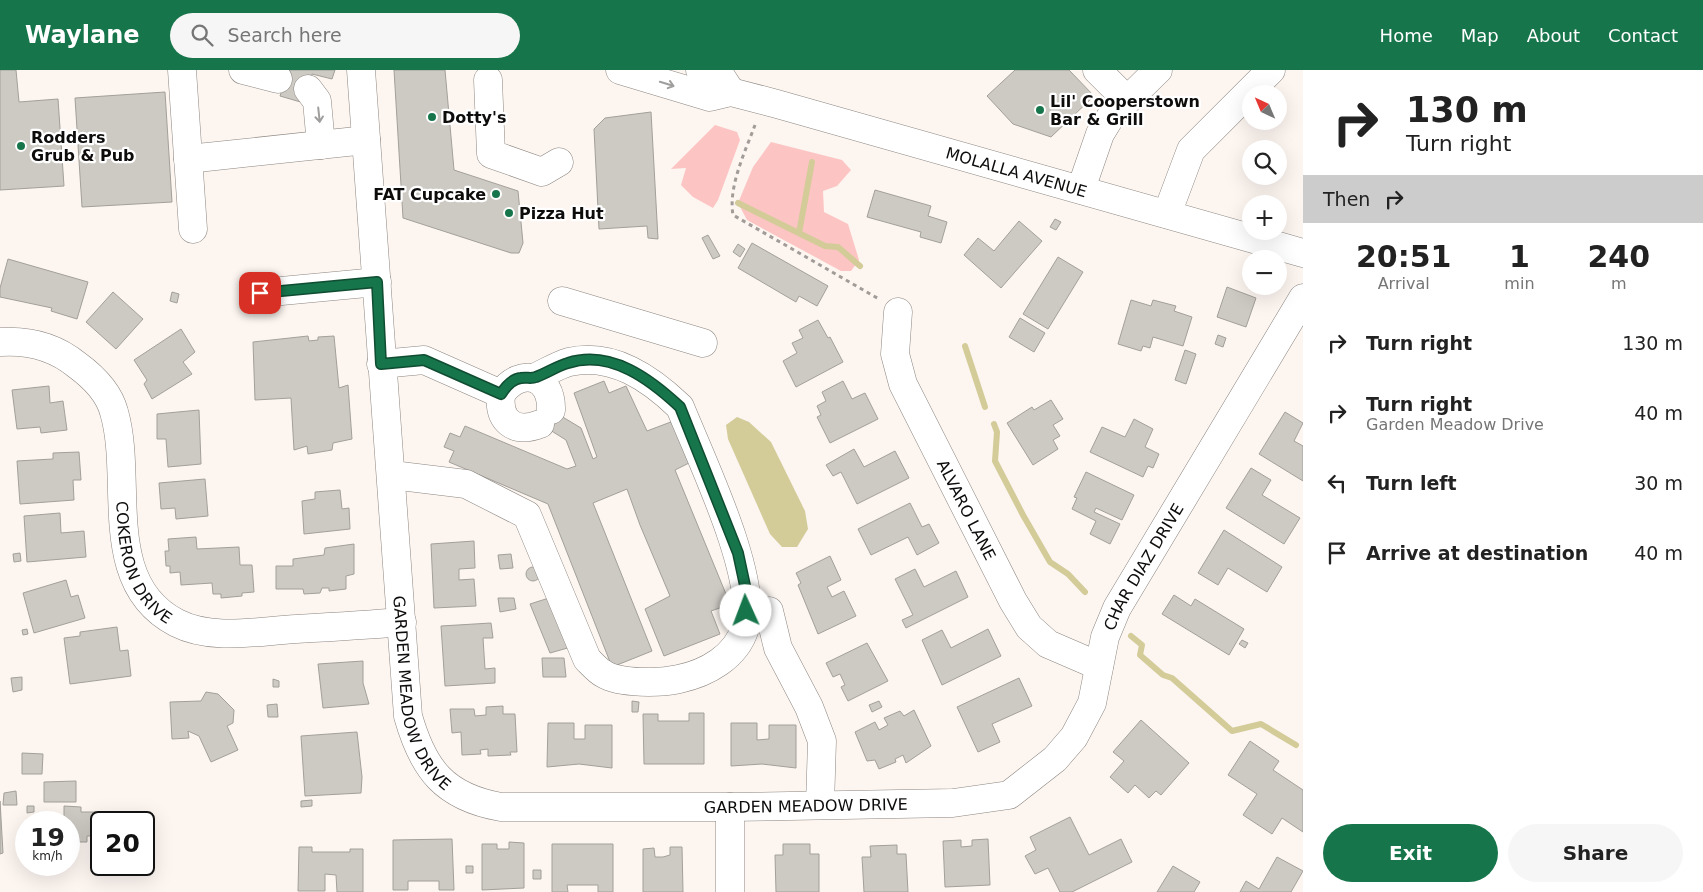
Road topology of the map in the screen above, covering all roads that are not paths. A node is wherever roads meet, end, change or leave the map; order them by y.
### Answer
1 (182, 70) edge
2 (243, 70) edge
3 (361, 70) edge
4 (620, 70) edge
5 (1097, 70) edge
6 (1158, 70) edge
7 (1271, 70) edge
8 (707, 71) edge
9 (278, 79) dead end
10 (488, 80) dead end
11 (308, 89) dead end
12 (731, 92) junction
13 (1126, 100) junction
14 (366, 140) junction
15 (321, 145) junction
16 (188, 159) junction
17 (559, 162) dead end
18 (1080, 189) junction
19 (1167, 214) junction
20 (193, 229) dead end
21 (1303, 253) edge
22 (377, 282) junction
23 (260, 293) dead end
24 (1303, 298) edge
25 (562, 301) dead end
26 (898, 312) road end
27 (0, 342) edge
28 (703, 343) dead end
29 (381, 364) junction
30 (534, 378) junction
31 (501, 394) junction
32 (392, 475) junction
33 (769, 611) dead end
34 (402, 622) junction
35 (1100, 666) junction
36 (970, 801) joint
37 (820, 805) junction
38 (730, 807) junction
39 (730, 892) edge

1 - 16 street
2 - 9 street
3 - 14 street, GARDEN MEADOW DRIVE
4 -> 12 street, MOLALLA AVENUE
5 - 13 street
6 - 13 street
7 - 19 street
8 - 12 street
10 - 17 street
11 -> 15 street
12 - 18 street, MOLALLA AVENUE
13 - 18 street
14 - 15 street
14 - 22 street, GARDEN MEADOW DRIVE
15 - 16 street
16 - 20 street
18 - 19 street, MOLALLA AVENUE
19 - 21 street, MOLALLA AVENUE
22 - 23 street
22 - 29 street, GARDEN MEADOW DRIVE
24 - 35 street, CHAR DIAZ DRIVE
25 - 28 street
26 - 35 street, ALVARO LANE
27 - 34 street, COKERON DRIVE
29 - 31 street
29 - 32 street, GARDEN MEADOW DRIVE
30 - 31 street
30 - 31 street
30 - 32 street
32 - 34 street, GARDEN MEADOW DRIVE
33 - 37 street
34 - 38 street, GARDEN MEADOW DRIVE
35 - 36 street, CHAR DIAZ DRIVE
36 - 37 street, GARDEN MEADOW DRIVE
37 - 38 street, GARDEN MEADOW DRIVE
38 - 39 street

